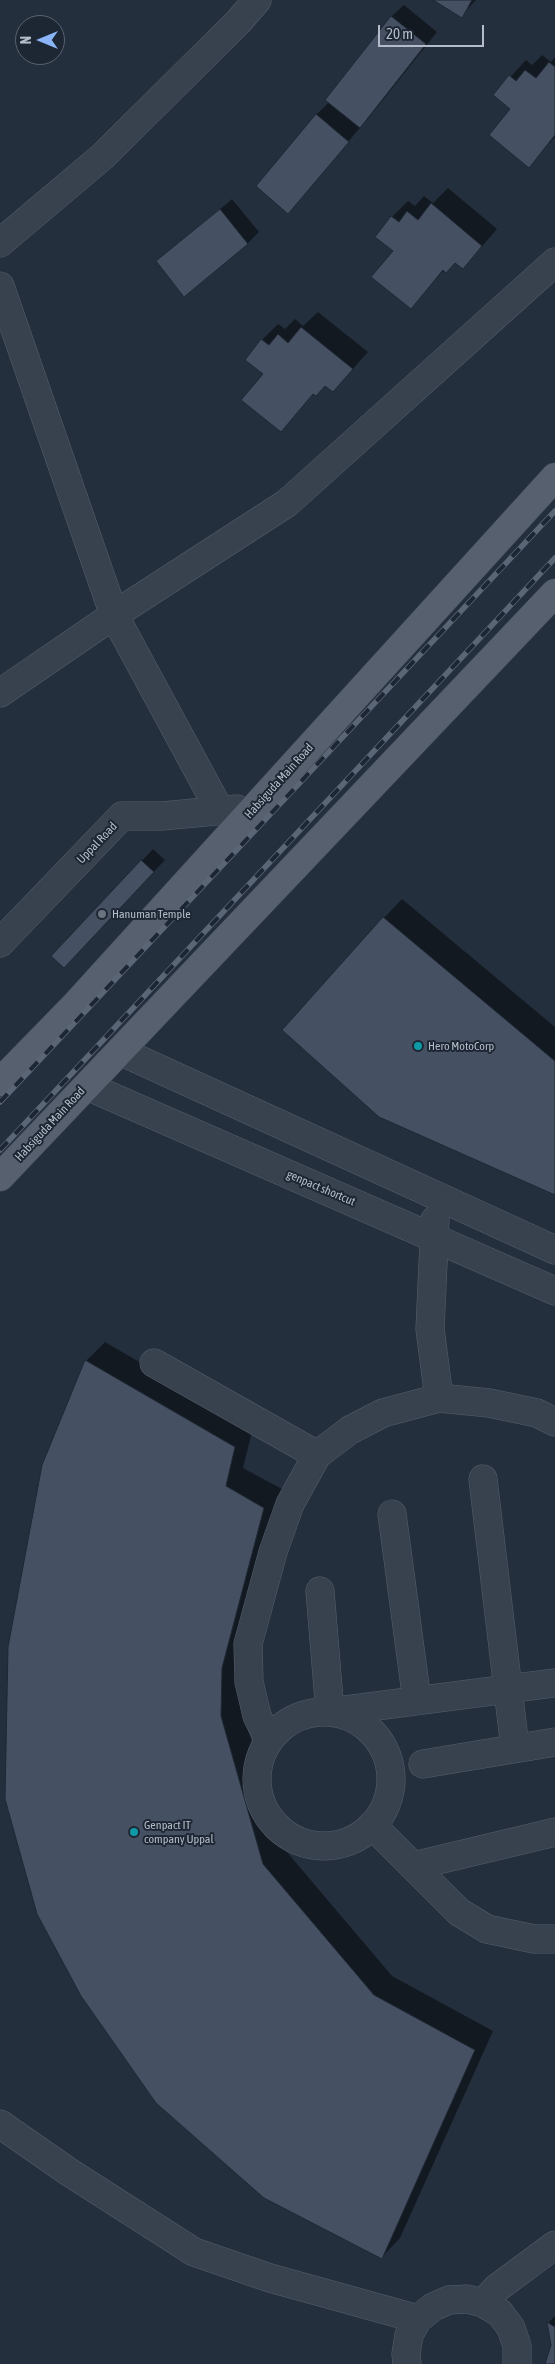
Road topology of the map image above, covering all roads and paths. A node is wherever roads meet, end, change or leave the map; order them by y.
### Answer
1 (256, 0) edge
2 (0, 243) edge
3 (555, 262) edge
4 (0, 286) edge
5 (555, 477) edge
6 (555, 594) edge
7 (114, 614) junction
8 (0, 693) edge
9 (254, 808) junction
10 (220, 811) junction
11 (0, 943) edge
12 (120, 1051) junction
13 (0, 1082) edge
14 (87, 1086) junction
15 (0, 1177) edge
16 (437, 1196) junction
17 (434, 1236) junction
18 (555, 1250) edge
19 (555, 1291) edge
20 (154, 1363) dead end
21 (438, 1398) junction
22 (555, 1422) edge
23 (317, 1455) junction
24 (483, 1479) dead end
25 (392, 1514) dead end
26 (320, 1591) dead end
27 (555, 1683) edge
28 (508, 1689) junction
29 (417, 1701) junction
30 (330, 1712) junction
31 (269, 1740) junction
32 (555, 1742) edge
33 (515, 1748) junction
34 (423, 1764) dead end
35 (372, 1825) junction
36 (555, 1832) edge
37 (413, 1866) junction
38 (555, 1939) edge
39 (0, 2124) edge
40 (555, 2245) edge
41 (483, 2303) junction
42 (418, 2319) junction
43 (407, 2364) edge
44 (517, 2364) edge

1 - 2 street
3 - 7 street
4 - 7 street
5 - 9 main road, Habsiguda Main Road
6 - 12 main road, Habsiguda Main Road
7 - 8 street
7 - 10 street
9 - 10 street, Uppal Road
9 - 13 main road, Habsiguda Main Road
10 - 11 street, Uppal Road
12 - 14 main road, Habsiguda Main Road
12 - 16 street
14 - 15 main road, Habsiguda Main Road
14 - 17 street, genpact shortcut
16 - 17 street
16 - 18 street
17 - 19 street, genpact shortcut
17 - 21 street
20 - 23 street
21 - 22 street
21 - 23 street
23 - 31 street
24 - 28 street
25 - 29 street
26 - 30 street
27 - 28 street
28 - 29 street
28 - 33 street
29 - 30 street
30 - 31 street
30 - 35 street
31 - 35 street
32 - 33 street
33 - 34 street
35 - 37 street
36 - 37 street
37 - 38 street
39 - 42 street
40 - 41 street
41 - 42 street
41 - 44 street
42 - 43 street

